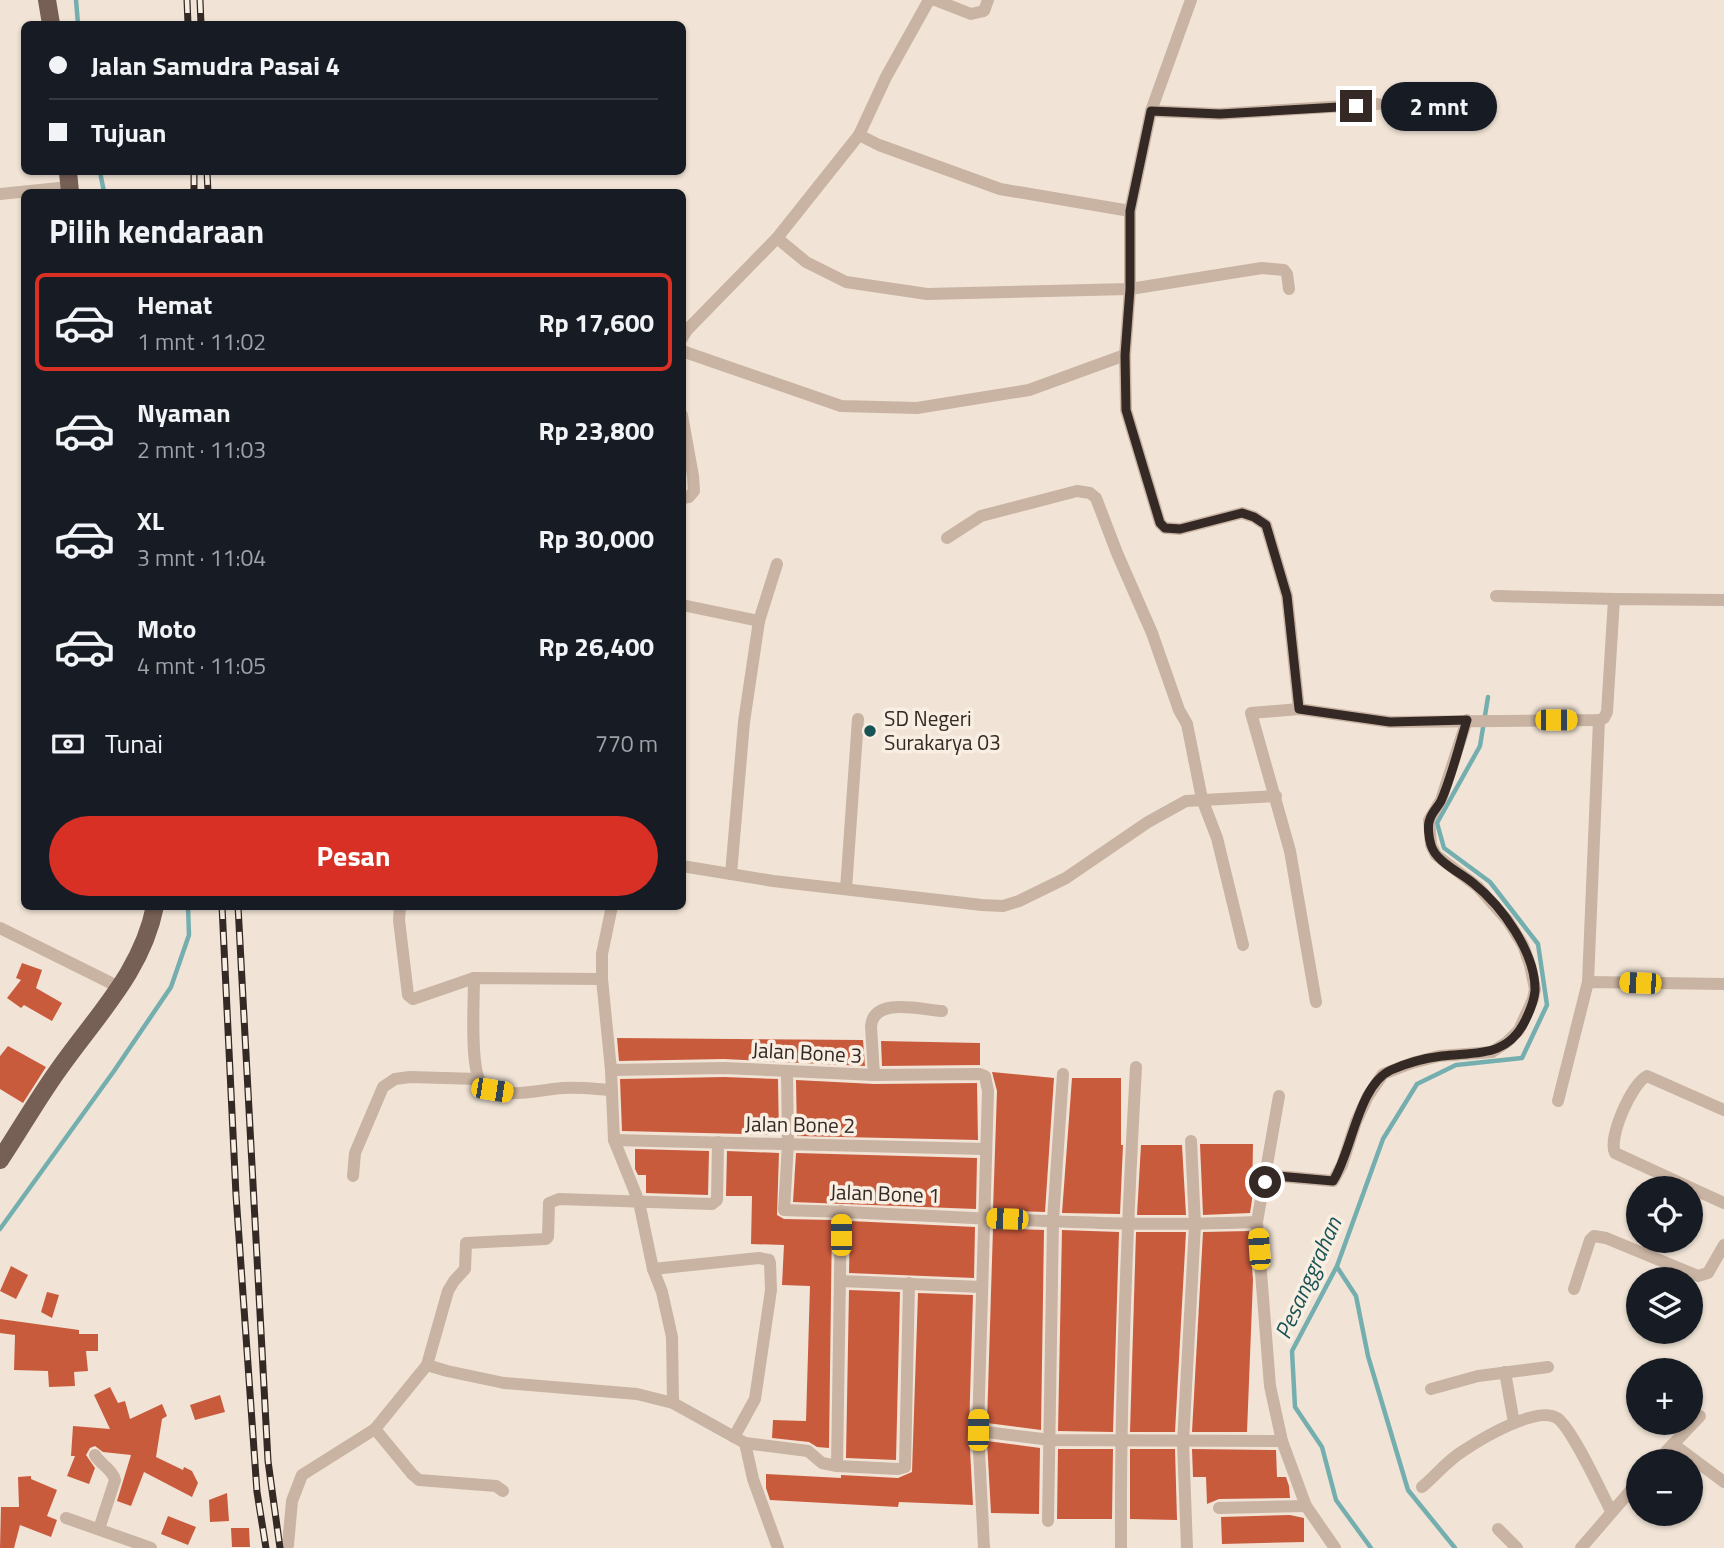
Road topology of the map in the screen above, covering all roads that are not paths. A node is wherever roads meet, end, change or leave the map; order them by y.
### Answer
1 (47, 0) edge
2 (929, 0) edge
3 (935, 0) edge
4 (988, 0) edge
5 (1191, 0) edge
6 (50, 21) edge
7 (1378, 104) dead end
8 (1151, 111) junction
9 (859, 135) junction
10 (69, 184) edge
11 (34, 189) edge
12 (21, 191) edge
13 (0, 194) edge
14 (1130, 211) junction
15 (777, 238) junction
16 (1130, 289) junction
17 (1289, 289) dead end
18 (686, 332) edge
19 (686, 352) edge
20 (1125, 355) junction
21 (686, 437) edge
22 (686, 497) edge
23 (947, 538) dead end
24 (777, 564) dead end
25 (1496, 596) dead end
26 (1614, 599) junction
27 (1724, 600) edge
28 (686, 607) edge
29 (759, 621) junction
30 (1299, 709) junction
31 (858, 719) dead end
32 (1467, 720) junction
33 (1599, 720) junction
34 (1276, 796) junction
35 (1202, 799) junction
36 (686, 867) edge
37 (731, 874) junction
38 (846, 889) junction
39 (154, 910) edge
40 (400, 910) edge
41 (611, 910) edge
42 (0, 928) edge
43 (1242, 945) dead end
44 (474, 978) junction
45 (602, 979) junction
46 (1588, 982) junction
47 (1724, 984) edge
48 (121, 988) junction
49 (1316, 1002) dead end
50 (942, 1012) dead end
51 (1136, 1067) dead end
52 (611, 1070) junction
53 (787, 1071) junction
54 (1063, 1074) dead end
55 (874, 1075) junction
56 (478, 1079) junction
57 (612, 1090) junction
58 (1279, 1097) dead end
59 (1558, 1101) dead end
60 (1724, 1110) edge
61 (614, 1140) junction
62 (1191, 1141) dead end
63 (718, 1142) junction
64 (788, 1144) junction
65 (985, 1149) junction
66 (0, 1160) edge
67 (1266, 1175) junction
68 (353, 1176) dead end
69 (639, 1202) junction
70 (1724, 1203) edge
71 (841, 1211) junction
72 (983, 1218) junction
73 (1053, 1220) junction
74 (1258, 1222) junction
75 (1128, 1224) junction
76 (1195, 1225) junction
77 (1724, 1245) edge
78 (653, 1269) junction
79 (841, 1281) junction
80 (909, 1283) junction
81 (981, 1287) junction
82 (1574, 1289) dead end
83 (427, 1365) junction
84 (1548, 1367) dead end
85 (1504, 1372) junction
86 (1431, 1389) dead end
87 (673, 1403) junction
88 (1514, 1423) junction
89 (375, 1429) junction
90 (978, 1430) junction
91 (1682, 1435) edge
92 (739, 1440) junction
93 (1051, 1440) junction
94 (1282, 1441) junction
95 (1120, 1442) junction
96 (1183, 1442) junction
97 (1673, 1444) junction
98 (1668, 1449) edge
99 (95, 1455) dead end
100 (837, 1466) junction
101 (1724, 1482) edge
102 (1423, 1487) dead end
103 (503, 1491) dead end
104 (1626, 1495) edge
105 (1306, 1506) junction
106 (1219, 1508) dead end
107 (1611, 1511) junction
108 (66, 1518) dead end
109 (1048, 1521) dead end
110 (99, 1529) junction
111 (1499, 1529) dead end
112 (287, 1547) edge
113 (151, 1548) edge
114 (778, 1548) edge
115 (984, 1548) edge
116 (1121, 1548) edge
117 (1187, 1548) edge
118 (1335, 1548) edge
119 (1517, 1548) edge
120 (1581, 1548) edge

1 - 6 main road
2 - 9 street
3 - 4 street
5 - 8 street
7 - 8 street
8 - 14 street
9 - 14 street
9 - 15 street
10 - 11 street
12 - 13 street
14 - 16 street
15 - 16 street
15 - 18 street
16 - 17 street
16 - 20 street
19 - 20 street
20 - 30 street
21 - 22 street
23 - 35 street
24 - 29 street
25 - 26 street
26 - 27 street
26 - 33 street
28 - 29 street
29 - 37 street
30 - 32 street
30 - 34 street
31 - 38 street
32 - 33 street
32 - 67 street
33 - 46 street
34 - 35 street
34 - 49 street
35 - 38 street
35 - 43 street
36 - 37 street
37 - 38 street
39 - 48 main road
40 - 44 street
41 - 45 street
42 - 48 street
44 - 45 street
44 - 56 street
45 - 52 street
46 - 47 street
46 - 59 street
48 - 66 main road
50 - 55 street
51 - 75 street
52 - 53 street, Jalan Bone 3
52 - 57 street
53 - 55 street, Jalan Bone 3
53 - 64 street
54 - 73 street
55 - 65 street, Jalan Bone 3
56 - 57 street
56 - 68 street
57 - 61 street
58 - 67 street
60 - 70 street
61 - 63 street, Jalan Bone 2
61 - 69 street
62 - 76 street
63 - 64 street, Jalan Bone 2
63 - 69 street
64 - 65 street, Jalan Bone 2
64 - 71 street, Jalan Bone 1
65 - 72 street
67 - 74 street
69 - 78 street
69 - 83 street
71 - 72 street, Jalan Bone 1
71 - 79 street
72 - 73 street, Jalan Bone 1
72 - 81 street
73 - 75 street, Jalan Bone 1
73 - 93 street
74 - 76 street, Jalan Bone 1
74 - 94 street
75 - 76 street, Jalan Bone 1
75 - 95 street
76 - 96 street
77 - 82 street
78 - 87 street
78 - 92 street
79 - 80 street
79 - 100 street
80 - 81 street
80 - 100 street
81 - 90 street
83 - 87 street
83 - 89 street
84 - 85 street
85 - 86 street
85 - 88 street
87 - 92 street
88 - 102 street
88 - 107 street
89 - 103 street
89 - 112 street
90 - 93 street
90 - 115 street
91 - 97 street
92 - 100 street
92 - 114 street
93 - 95 street
93 - 109 street
94 - 96 street
94 - 105 street
95 - 96 street
95 - 116 street
96 - 117 street
97 - 98 street
97 - 101 street
99 - 110 street
104 - 107 street
105 - 106 street
105 - 118 street
107 - 120 street
108 - 110 street
110 - 113 street
111 - 119 street

